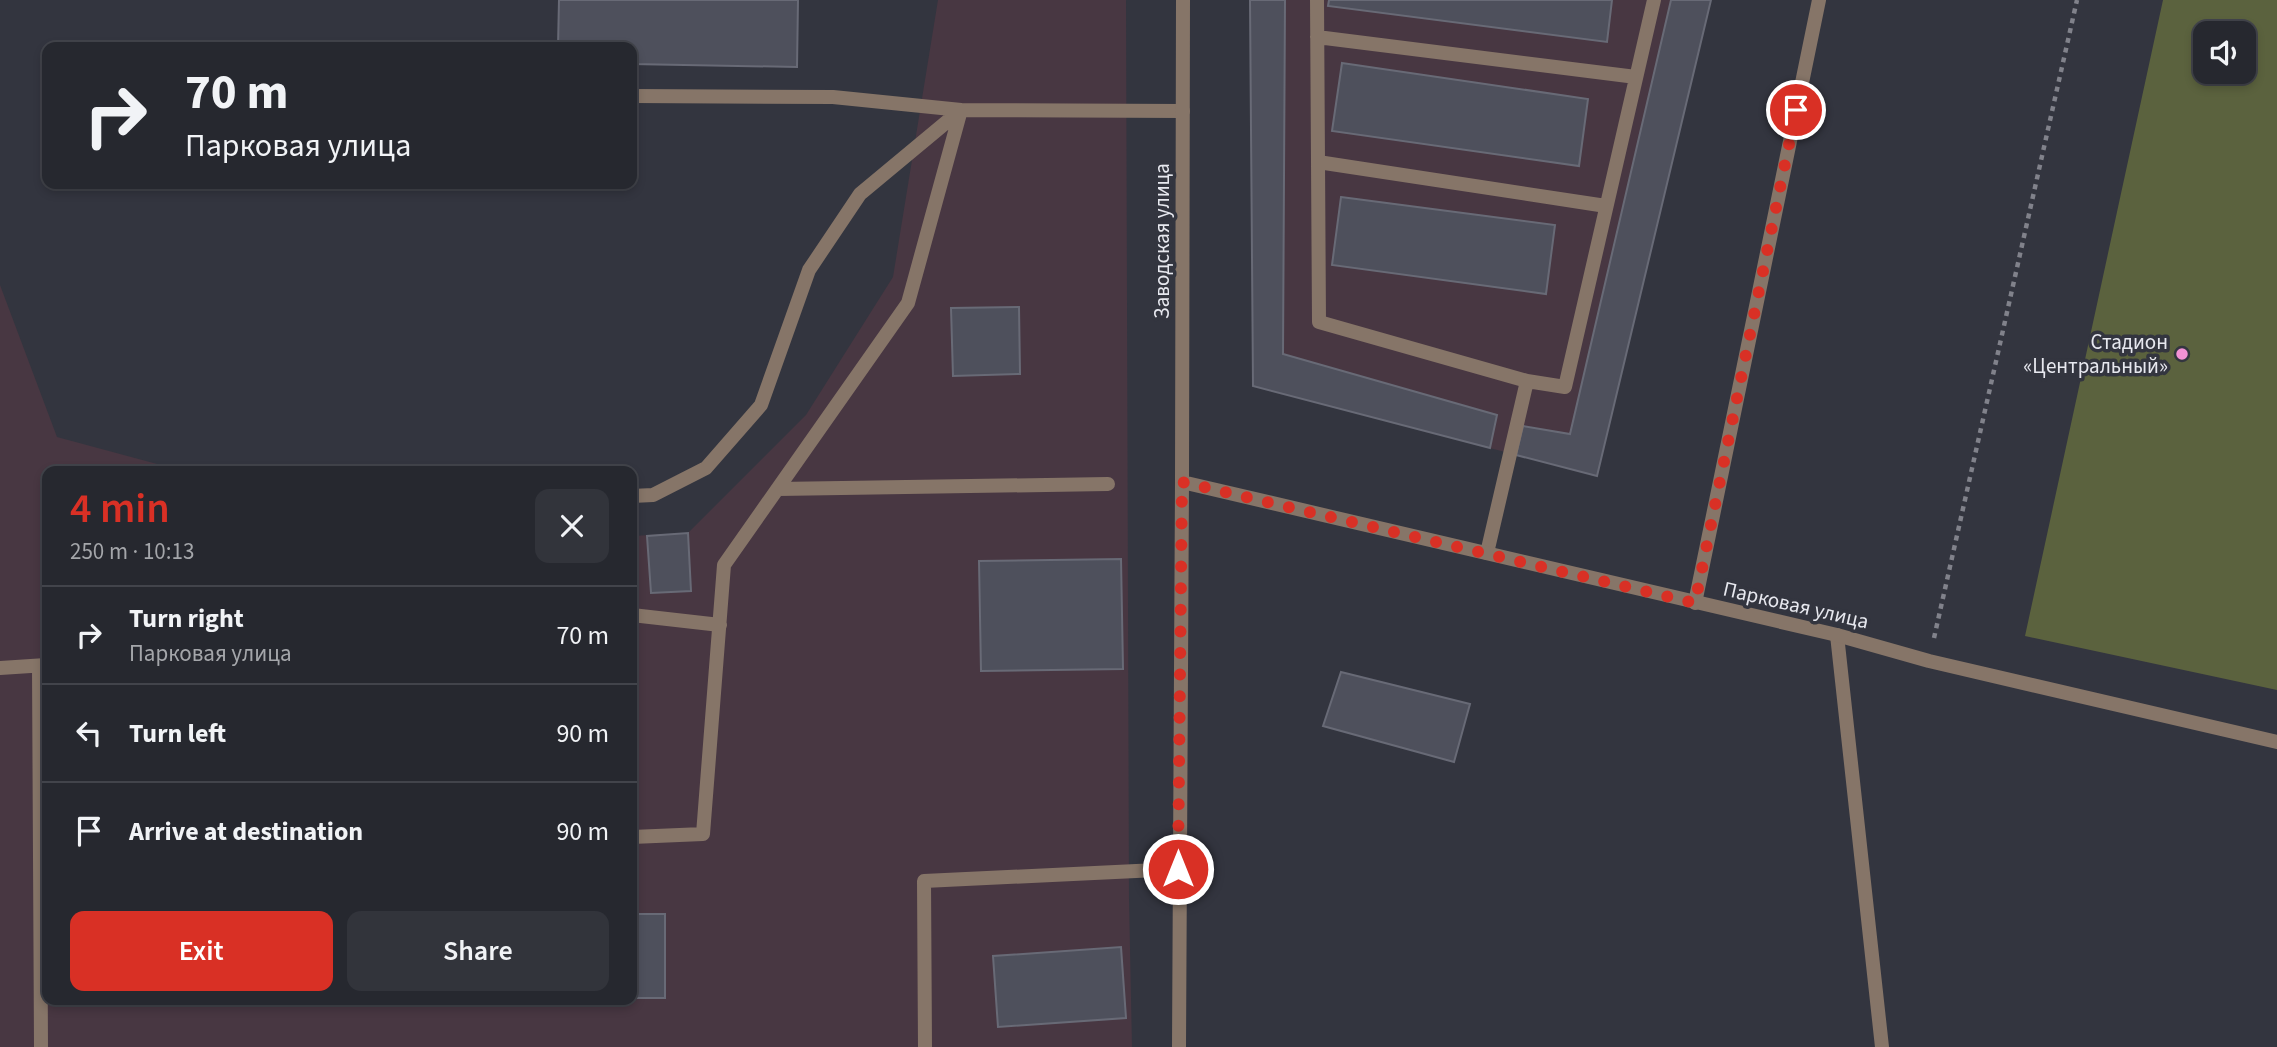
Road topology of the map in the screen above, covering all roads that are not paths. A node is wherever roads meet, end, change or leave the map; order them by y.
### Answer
1 (1183, 0) edge
2 (1317, 0) edge
3 (1654, 0) edge
4 (1819, 0) edge
5 (1317, 37) junction
6 (1636, 78) junction
7 (637, 96) edge
8 (961, 110) junction
9 (1183, 111) junction
10 (1318, 162) junction
11 (1606, 206) junction
12 (1527, 381) junction
13 (1182, 482) junction
14 (1108, 484) dead end
15 (778, 489) junction
16 (637, 496) edge
17 (1487, 553) junction
18 (1695, 603) junction
19 (637, 616) edge
20 (720, 625) junction
21 (1837, 635) junction
22 (42, 666) edge
23 (0, 668) edge
24 (2277, 742) edge
25 (637, 837) edge
26 (42, 856) edge
27 (1178, 869) junction
28 (41, 1047) edge
29 (925, 1047) edge
30 (1179, 1047) edge
31 (1882, 1047) edge

1 - 9 street, Заводская улица
2 - 5 street
3 - 6 street
4 - 18 street
5 - 6 street
5 - 10 street
6 - 11 street
7 - 8 street
8 - 9 street
8 - 15 street
8 - 16 street
9 - 13 street, Заводская улица
10 - 11 street
10 - 12 street
11 - 12 street
12 - 17 street
13 - 17 street, Парковая улица
13 - 27 street, Заводская улица
14 - 15 street
15 - 20 street
17 - 18 street, Парковая улица
18 - 21 street, Парковая улица
19 - 20 street
20 - 25 street
21 - 24 street, Парковая улица
21 - 31 street
22 - 23 street
26 - 28 street
27 - 29 street
27 - 30 street, Заводская улица

